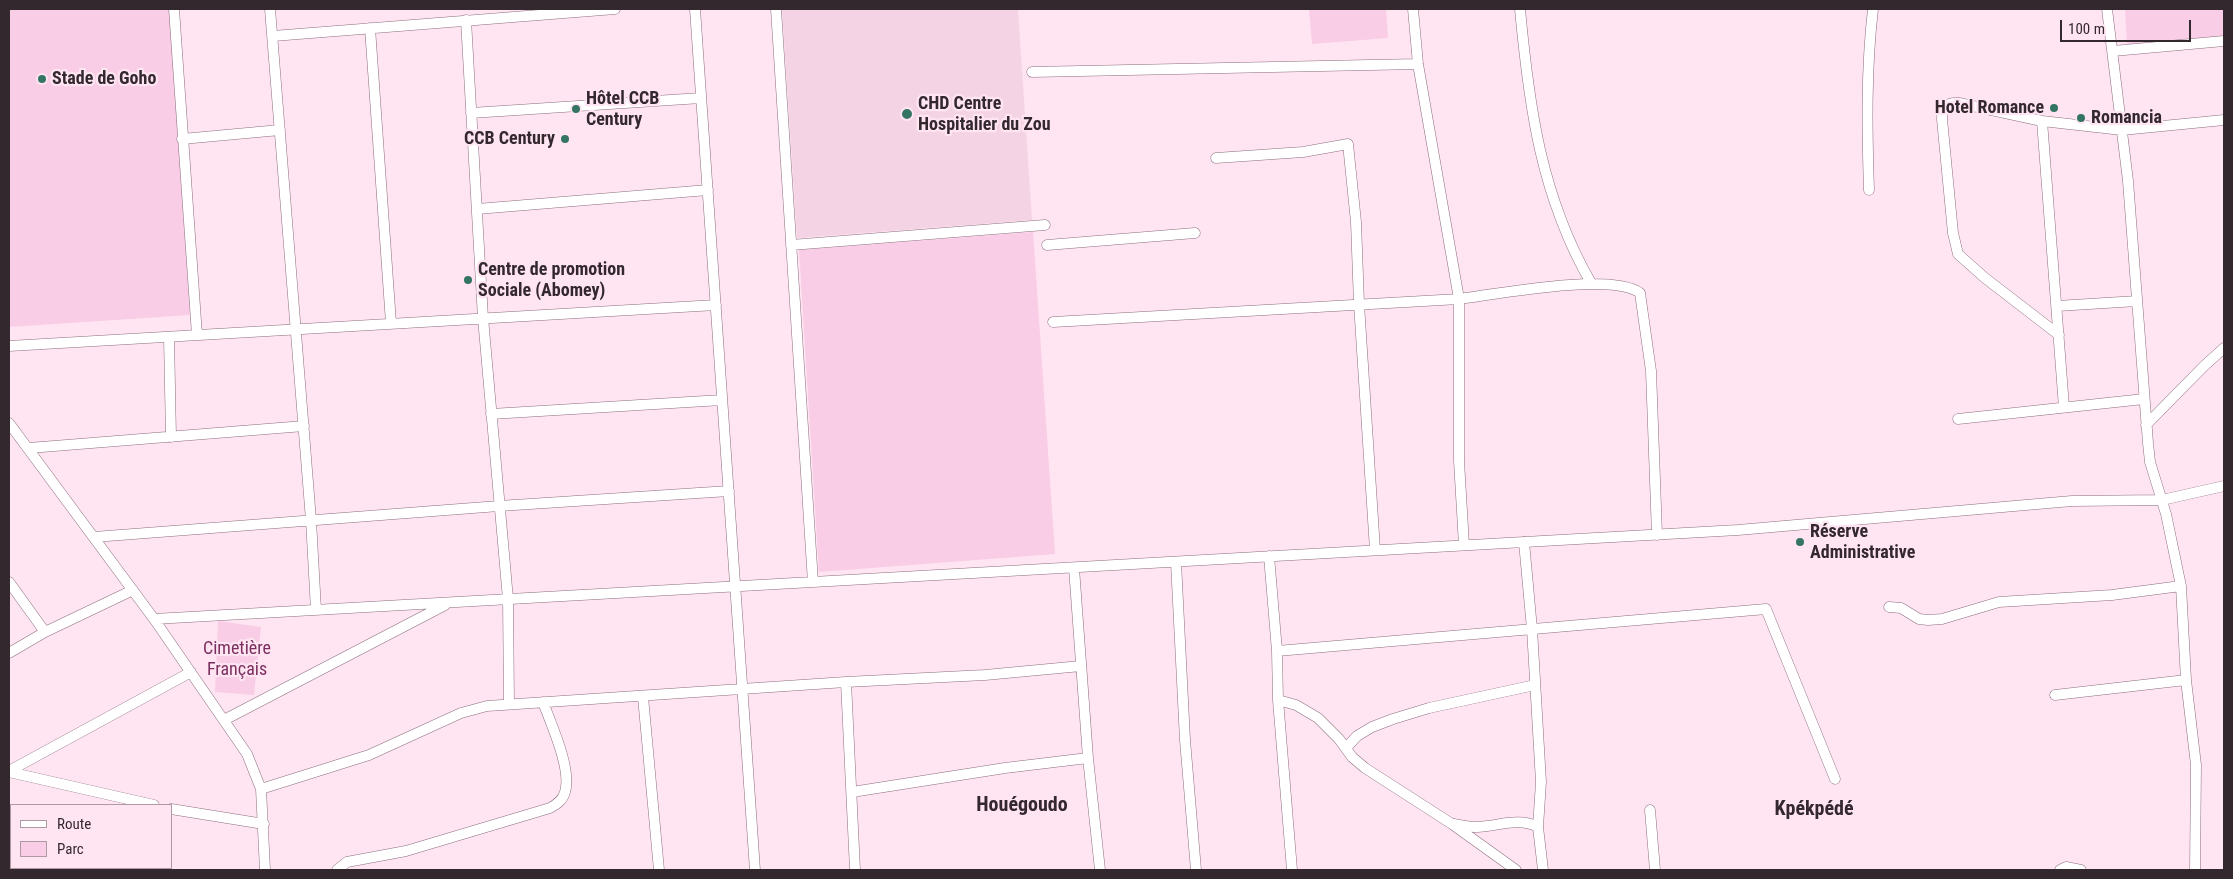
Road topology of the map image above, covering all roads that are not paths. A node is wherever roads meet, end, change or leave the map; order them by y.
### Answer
1 (174, 9) edge
2 (270, 9) edge
3 (615, 9) edge
4 (695, 9) edge
5 (776, 9) edge
6 (1413, 9) edge
7 (1520, 9) edge
8 (1873, 9) edge
9 (2107, 9) edge
10 (524, 12) edge
11 (466, 20) junction
12 (370, 28) junction
13 (273, 36) junction
14 (2224, 40) edge
15 (2113, 51) junction
16 (1418, 64) junction
17 (1032, 72) dead end
18 (701, 98) junction
19 (472, 113) junction
20 (2042, 120) junction
21 (2224, 120) edge
22 (280, 130) junction
23 (2122, 130) junction
24 (182, 139) junction
25 (1216, 158) dead end
26 (708, 190) junction
27 (1869, 190) dead end
28 (477, 209) junction
29 (1045, 224) dead end
30 (1195, 233) dead end
31 (791, 245) junction
32 (1047, 245) dead end
33 (1591, 283) junction
34 (1459, 299) junction
35 (2137, 301) junction
36 (716, 304) junction
37 (1359, 304) junction
38 (2057, 306) junction
39 (482, 318) junction
40 (1053, 322) dead end
41 (391, 324) junction
42 (296, 329) junction
43 (197, 335) junction
44 (2059, 335) junction
45 (169, 336) junction
46 (9, 346) edge
47 (2224, 348) edge
48 (2144, 399) junction
49 (722, 400) junction
50 (2064, 408) junction
51 (491, 414) junction
52 (1958, 419) dead end
53 (9, 423) edge
54 (2146, 425) junction
55 (304, 426) junction
56 (13, 436) edge
57 (171, 437) junction
58 (29, 448) junction
59 (2224, 486) edge
60 (728, 491) junction
61 (2162, 500) junction
62 (499, 506) junction
63 (311, 520) junction
64 (1657, 535) junction
65 (94, 536) junction
66 (1524, 542) junction
67 (1464, 545) junction
68 (1375, 550) junction
69 (1269, 556) junction
70 (1176, 562) junction
71 (1074, 568) junction
72 (9, 582) edge
73 (813, 582) junction
74 (735, 586) junction
75 (2181, 586) junction
76 (133, 590) junction
77 (508, 599) junction
78 (450, 602) junction
79 (1889, 608) dead end
80 (316, 610) junction
81 (154, 619) junction
82 (1532, 629) junction
83 (45, 632) junction
84 (1277, 651) junction
85 (9, 653) edge
86 (1081, 666) junction
87 (191, 672) junction
88 (2186, 680) junction
89 (846, 682) junction
90 (1535, 685) junction
91 (742, 690) junction
92 (2055, 695) dead end
93 (644, 697) junction
94 (1278, 700) junction
95 (543, 702) junction
96 (509, 703) junction
97 (224, 720) junction
98 (1346, 748) junction
99 (1088, 758) junction
100 (9, 772) edge
101 (1835, 779) dead end
102 (261, 789) junction
103 (852, 792) junction
104 (150, 804) edge
105 (172, 809) edge
106 (1650, 810) dead end
107 (264, 824) junction
108 (1452, 824) junction
109 (1538, 827) junction
110 (265, 870) edge
111 (337, 870) edge
112 (659, 870) edge
113 (755, 870) edge
114 (855, 870) edge
115 (1100, 870) edge
116 (1196, 870) edge
117 (1292, 870) edge
118 (1516, 870) edge
119 (1543, 870) edge
120 (1655, 870) edge
121 (2060, 870) edge
122 (2081, 870) edge
123 (2195, 870) edge

1 - 24 street
2 - 13 street
3 - 10 street
4 - 18 street
5 - 31 street
6 - 16 street
7 - 33 street
8 - 27 street
9 - 15 street
10 - 11 street
11 - 12 street
11 - 19 street
12 - 13 street
12 - 41 street
13 - 22 street
14 - 15 street
15 - 23 street
16 - 17 street
16 - 34 street
18 - 19 street
18 - 26 street
19 - 28 street
20 - 23 street
20 - 38 street
20 - 44 street
21 - 23 street
22 - 24 street
22 - 42 street
23 - 35 street
24 - 43 street
25 - 37 street
26 - 28 street
26 - 36 street
28 - 39 street
29 - 31 street
30 - 32 street
31 - 73 street
33 - 34 street
33 - 64 street
34 - 37 street
34 - 67 street
35 - 38 street
35 - 48 street
36 - 39 street
36 - 49 street
37 - 40 street
37 - 68 street
38 - 44 street
39 - 41 street
39 - 51 street
41 - 42 street
42 - 43 street
42 - 55 street
43 - 45 street
44 - 50 street
45 - 46 street
45 - 57 street
47 - 54 street
48 - 50 street
48 - 54 street
49 - 51 street
49 - 60 street
50 - 52 street
51 - 62 street
53 - 56 street
54 - 61 street
55 - 57 street
55 - 63 street
56 - 58 street
57 - 58 street
58 - 65 street
59 - 61 street
60 - 62 street
60 - 74 street
61 - 64 street
61 - 75 street
62 - 63 street
62 - 77 street
63 - 65 street
63 - 80 street
64 - 66 street
65 - 76 street
66 - 67 street
66 - 82 street
67 - 68 street
68 - 69 street
69 - 70 street
69 - 84 street
70 - 71 street
70 - 116 street
71 - 73 street
71 - 86 street
72 - 83 street
73 - 74 street
74 - 77 street
74 - 91 street
75 - 79 street
75 - 88 street
76 - 81 street
76 - 83 street
77 - 78 street
77 - 96 street
78 - 80 street
78 - 97 street
80 - 81 street
81 - 87 street
82 - 84 street
82 - 90 street
82 - 101 street
83 - 85 street
84 - 94 street
86 - 89 street
86 - 99 street
87 - 97 street
87 - 100 street
88 - 92 street
88 - 123 street
89 - 91 street
89 - 103 street
90 - 98 street
90 - 109 street
91 - 93 street
91 - 113 street
93 - 95 street
93 - 112 street
94 - 98 street
94 - 117 street
95 - 96 street
95 - 111 street
96 - 102 street
97 - 102 street
98 - 108 street
99 - 103 street
99 - 115 street
100 - 104 street
102 - 107 street
103 - 114 street
105 - 107 street
106 - 120 street
107 - 110 street
108 - 109 street
108 - 118 street
109 - 119 street
121 - 122 street

